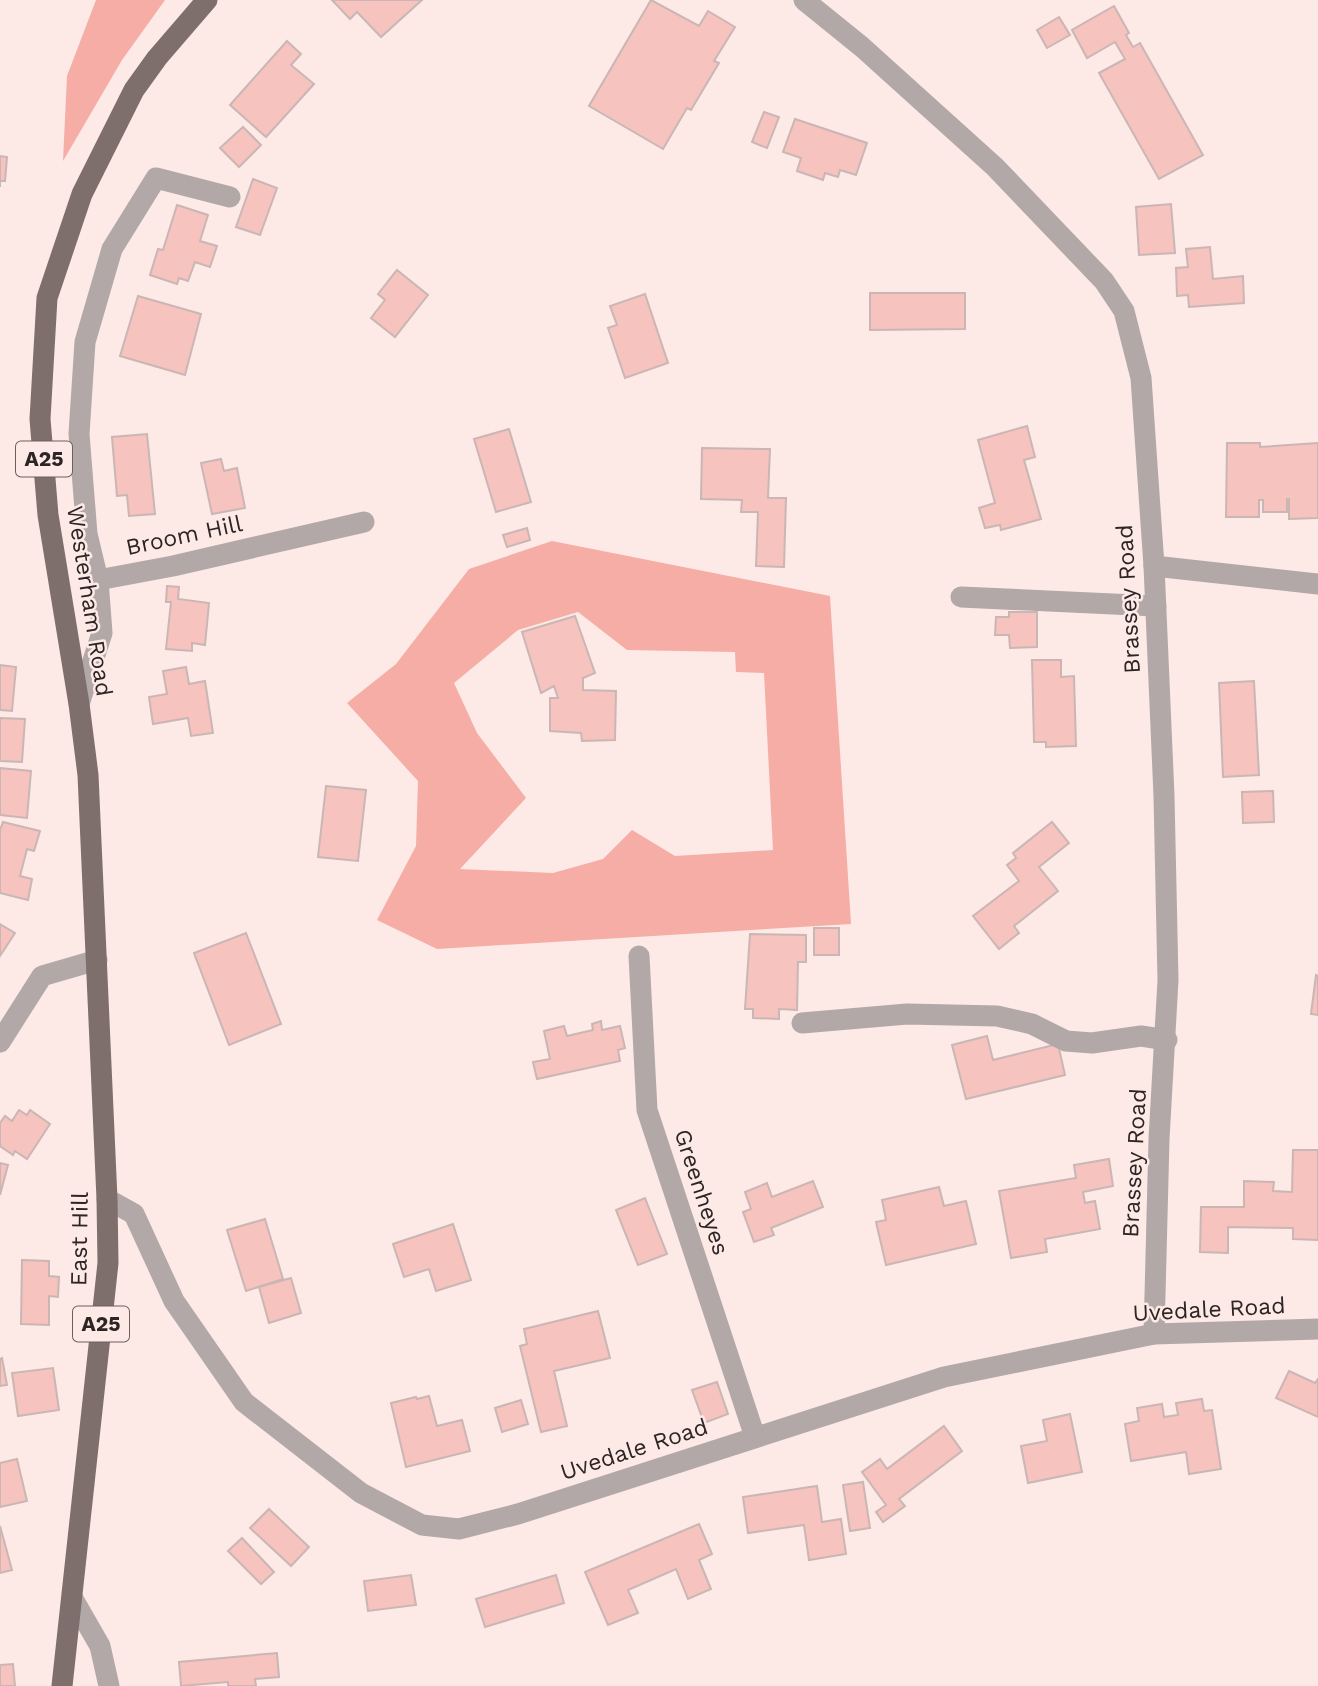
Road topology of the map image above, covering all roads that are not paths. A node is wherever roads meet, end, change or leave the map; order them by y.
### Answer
1 (207, 0) edge
2 (804, 0) edge
3 (230, 197) dead end
4 (363, 522) dead end
5 (1154, 566) junction
6 (99, 580) junction
7 (1318, 584) edge
8 (961, 597) dead end
9 (1156, 606) junction
10 (79, 704) junction
11 (639, 956) dead end
12 (97, 960) junction
13 (802, 1023) dead end
14 (1167, 1040) junction
15 (0, 1042) edge
16 (107, 1199) junction
17 (1318, 1329) edge
18 (1154, 1334) junction
19 (755, 1437) junction
20 (73, 1599) junction
21 (62, 1686) edge
22 (109, 1686) edge

1 - 10 main road, Westerham Road / A25
2 - 5 street, Brassey Road
3 - 6 street
4 - 6 street, Broom Hill
5 - 7 street
5 - 9 street, Brassey Road
6 - 10 street
8 - 9 street
9 - 14 street, Brassey Road
10 - 12 main road, Westerham Road / A25
11 - 19 street, Greenheyes
12 - 15 street
12 - 16 main road, East Hill / A25
13 - 14 street
14 - 18 street, Brassey Road
16 - 19 street, Uvedale Road
16 - 20 main road, East Hill / A25
17 - 18 street, Uvedale Road
18 - 19 street, Uvedale Road
20 - 21 main road, East Hill / A25
20 - 22 street

